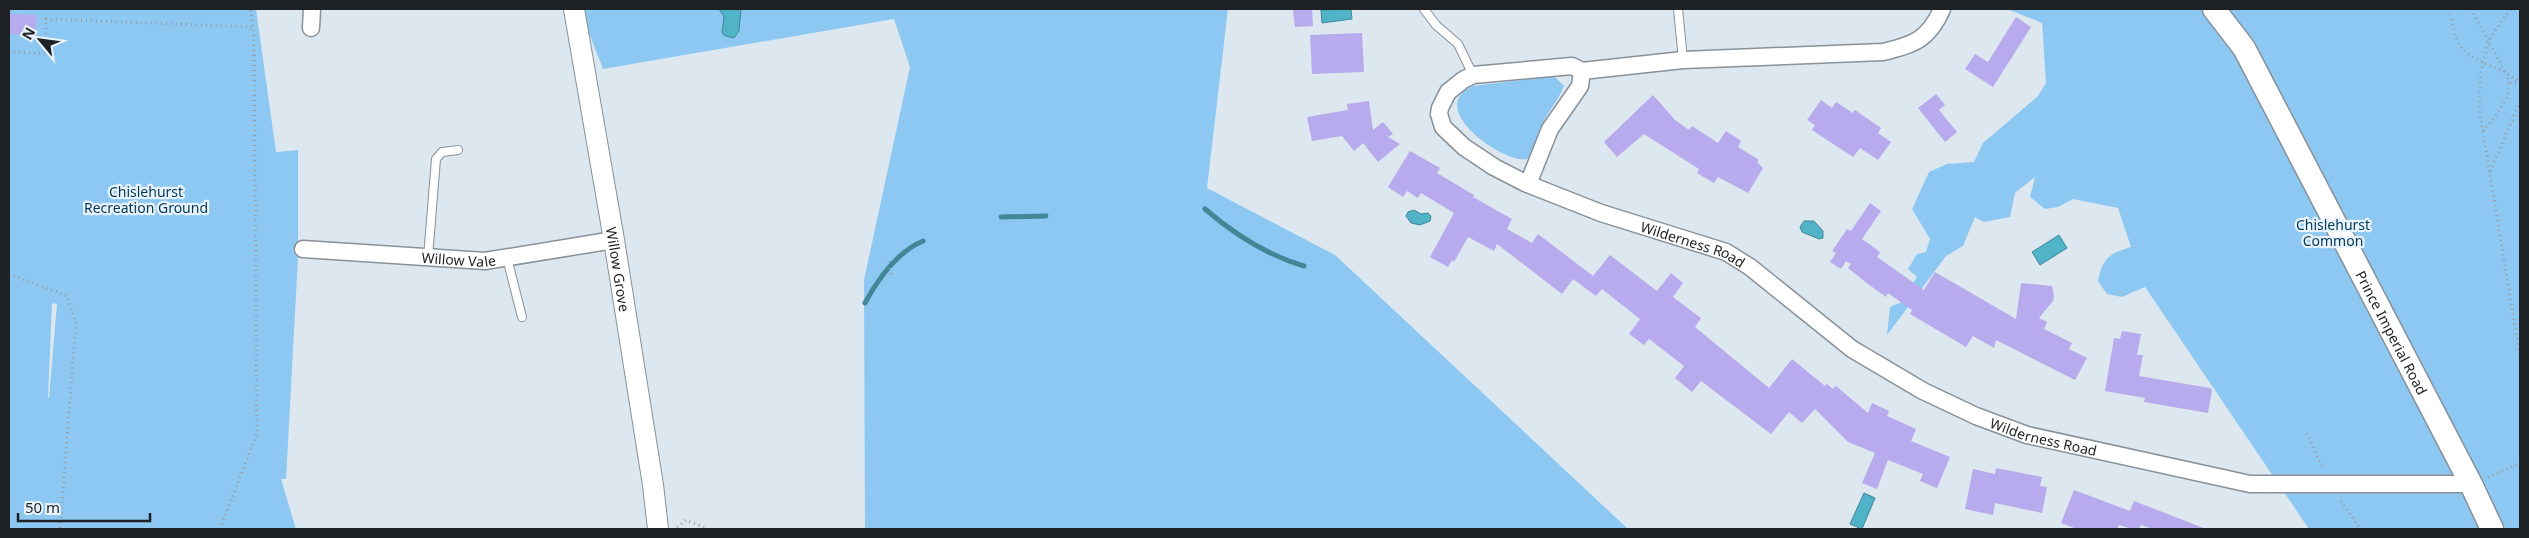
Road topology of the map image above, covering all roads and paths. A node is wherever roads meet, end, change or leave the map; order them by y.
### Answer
1 (251, 9) edge
2 (312, 9) edge
3 (574, 9) edge
4 (1424, 9) edge
5 (1678, 9) edge
6 (1942, 9) edge
7 (2214, 9) edge
8 (2450, 9) edge
9 (2471, 9) edge
10 (2510, 9) edge
11 (253, 27) junction
12 (311, 28) dead end
13 (2489, 40) junction
14 (9, 52) edge
15 (1683, 60) junction
16 (2484, 63) junction
17 (1582, 71) junction
18 (2506, 72) junction
19 (1473, 75) junction
20 (2510, 83) junction
21 (2520, 83) edge
22 (2520, 102) edge
23 (2483, 131) junction
24 (458, 150) dead end
25 (2490, 172) junction
26 (1528, 184) junction
27 (614, 240) junction
28 (303, 249) dead end
29 (428, 257) junction
30 (506, 258) junction
31 (889, 265) dead end
32 (9, 274) edge
33 (891, 274) dead end
34 (522, 317) dead end
35 (2520, 357) edge
36 (2520, 463) edge
37 (2471, 484) junction
38 (60, 529) edge
39 (220, 529) edge
40 (658, 529) edge
41 (674, 529) edge
42 (708, 529) edge
43 (2492, 529) edge

1 - 11 path
2 - 12 street
3 - 27 street, Willow Grove
4 - 19 lane
5 - 15 lane
6 - 15 street
7 - 37 main road, Prince Imperial Road
8 - 16 path
9 - 13 path
10 - 13 path
11 - 14 path
11 - 39 path
13 - 16 path
13 - 18 path
15 - 17 street
16 - 18 path
16 - 23 path
17 - 19 street
17 - 26 street
18 - 20 path
18 - 21 path
19 - 26 street, Wilderness Road
20 - 21 path
20 - 23 path
22 - 25 path
23 - 25 path
24 - 29 lane
25 - 35 path
26 - 37 street, Wilderness Road
27 - 30 street, Willow Vale
27 - 40 street, Willow Grove
28 - 29 street, Willow Vale
29 - 30 street, Willow Vale
30 - 34 lane
31 - 33 path
32 - 38 path
36 - 37 path
37 - 43 main road, Prince Imperial Road
41 - 42 path

